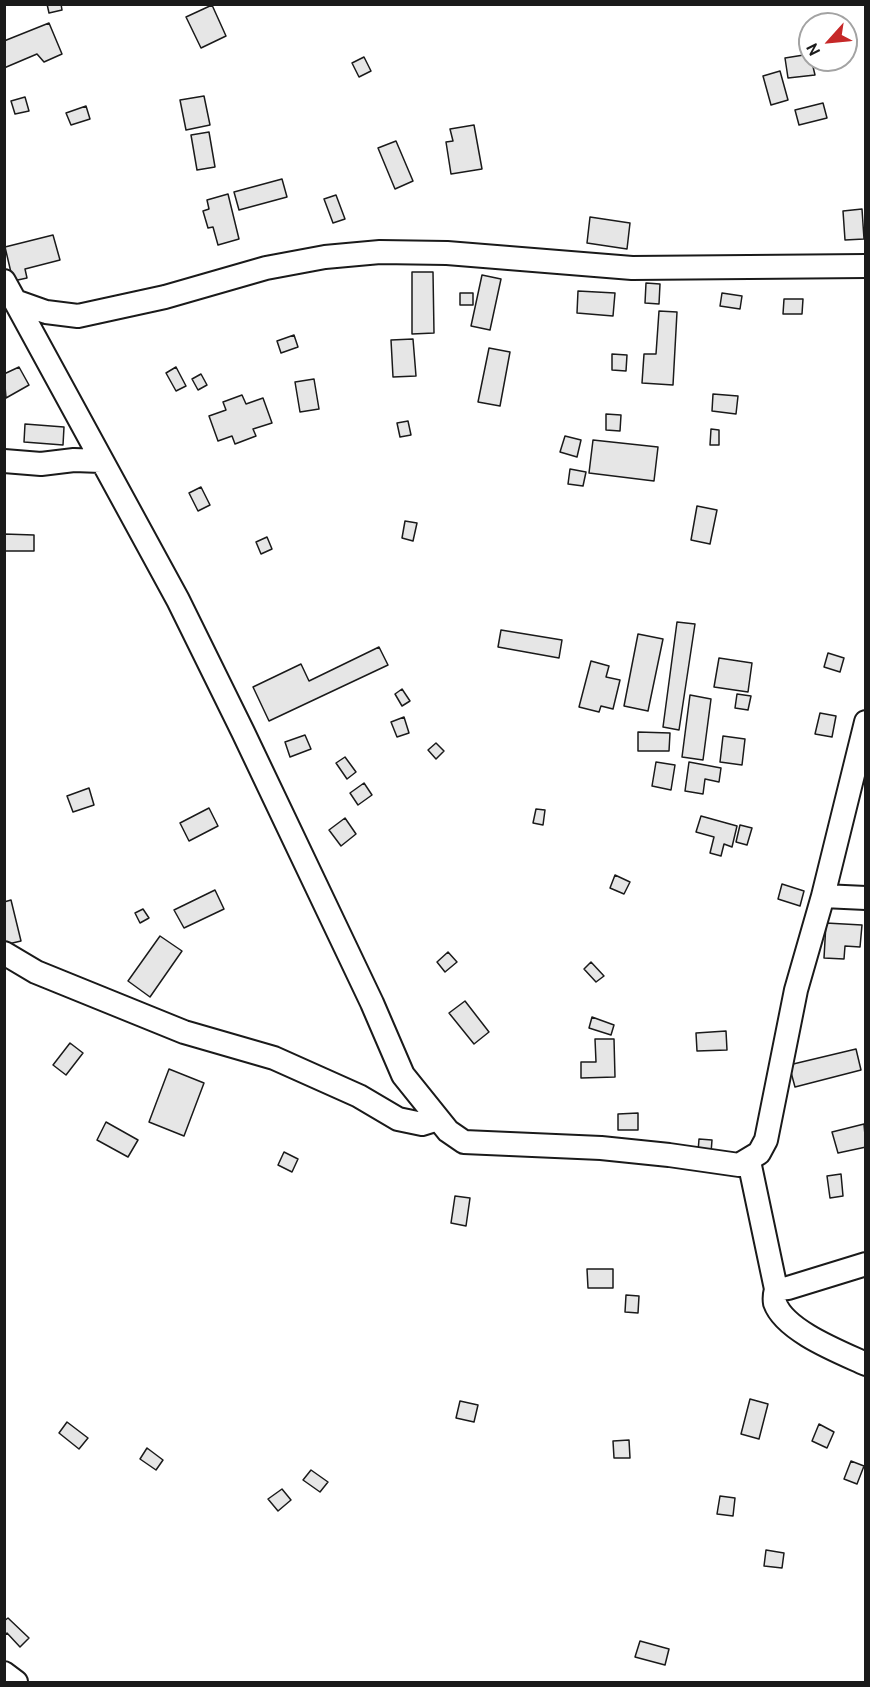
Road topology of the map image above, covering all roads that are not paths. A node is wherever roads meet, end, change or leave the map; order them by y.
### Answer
1 (866, 266) edge
2 (4, 280) edge
3 (15, 301) junction
4 (4, 461) edge
5 (101, 461) junction
6 (866, 722) edge
7 (823, 896) junction
8 (866, 898) edge
9 (4, 954) edge
10 (438, 1119) junction
11 (749, 1161) junction
12 (866, 1264) edge
13 (776, 1288) junction
14 (866, 1364) edge
15 (4, 1672) edge
16 (16, 1683) edge

1 - 3 street
2 - 3 street
3 - 5 street
4 - 5 street
5 - 10 street
6 - 7 street
7 - 8 street
7 - 11 street
9 - 10 street
10 - 11 street
11 - 13 street
12 - 13 street
13 - 14 street
15 - 16 street

